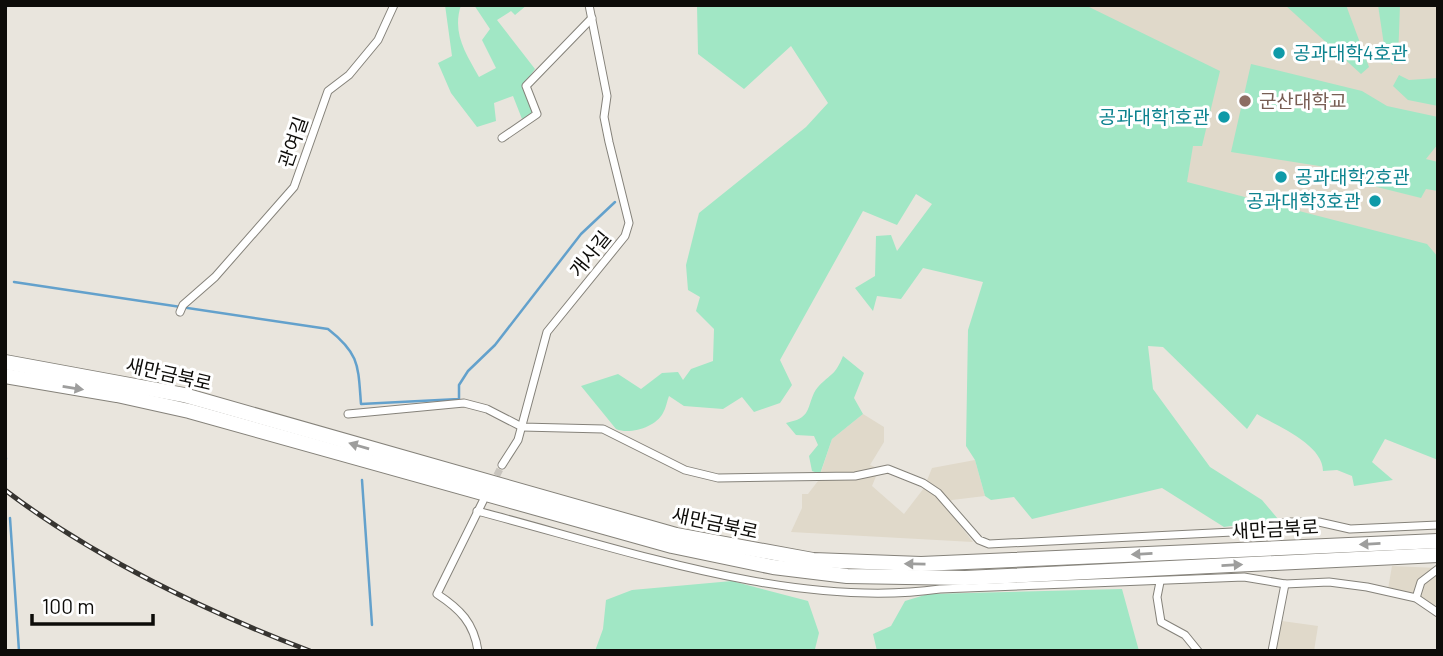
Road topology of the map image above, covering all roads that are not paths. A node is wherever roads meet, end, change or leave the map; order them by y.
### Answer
1 (394, 5) edge
2 (589, 5) edge
3 (592, 18) junction
4 (502, 138) dead end
5 (181, 309) dead end
6 (5, 362) edge
7 (5, 376) edge
8 (348, 414) dead end
9 (522, 427) junction
10 (502, 465) tunnel mouth
11 (483, 501) dead end
12 (477, 511) junction
13 (1438, 525) edge
14 (1438, 541) edge
15 (1438, 555) edge
16 (1438, 569) edge
17 (1160, 582) junction
18 (1285, 584) junction
19 (1416, 598) junction
20 (1438, 612) edge
21 (478, 651) edge
22 (1198, 651) edge
23 (1272, 651) edge

1 - 5 street, 관여길
2 - 3 street, 개사길
3 - 4 street
3 - 9 street, 개사길
14 -> 6 highway, 새만금북로
7 -> 15 highway, 새만금북로
8 - 9 street
9 - 10 street, 개사길
9 - 13 street
11 - 12 street
12 - 17 street
12 - 21 street
16 - 19 street
17 - 18 street
17 - 22 street
18 - 19 street
18 - 23 street
19 - 20 street

